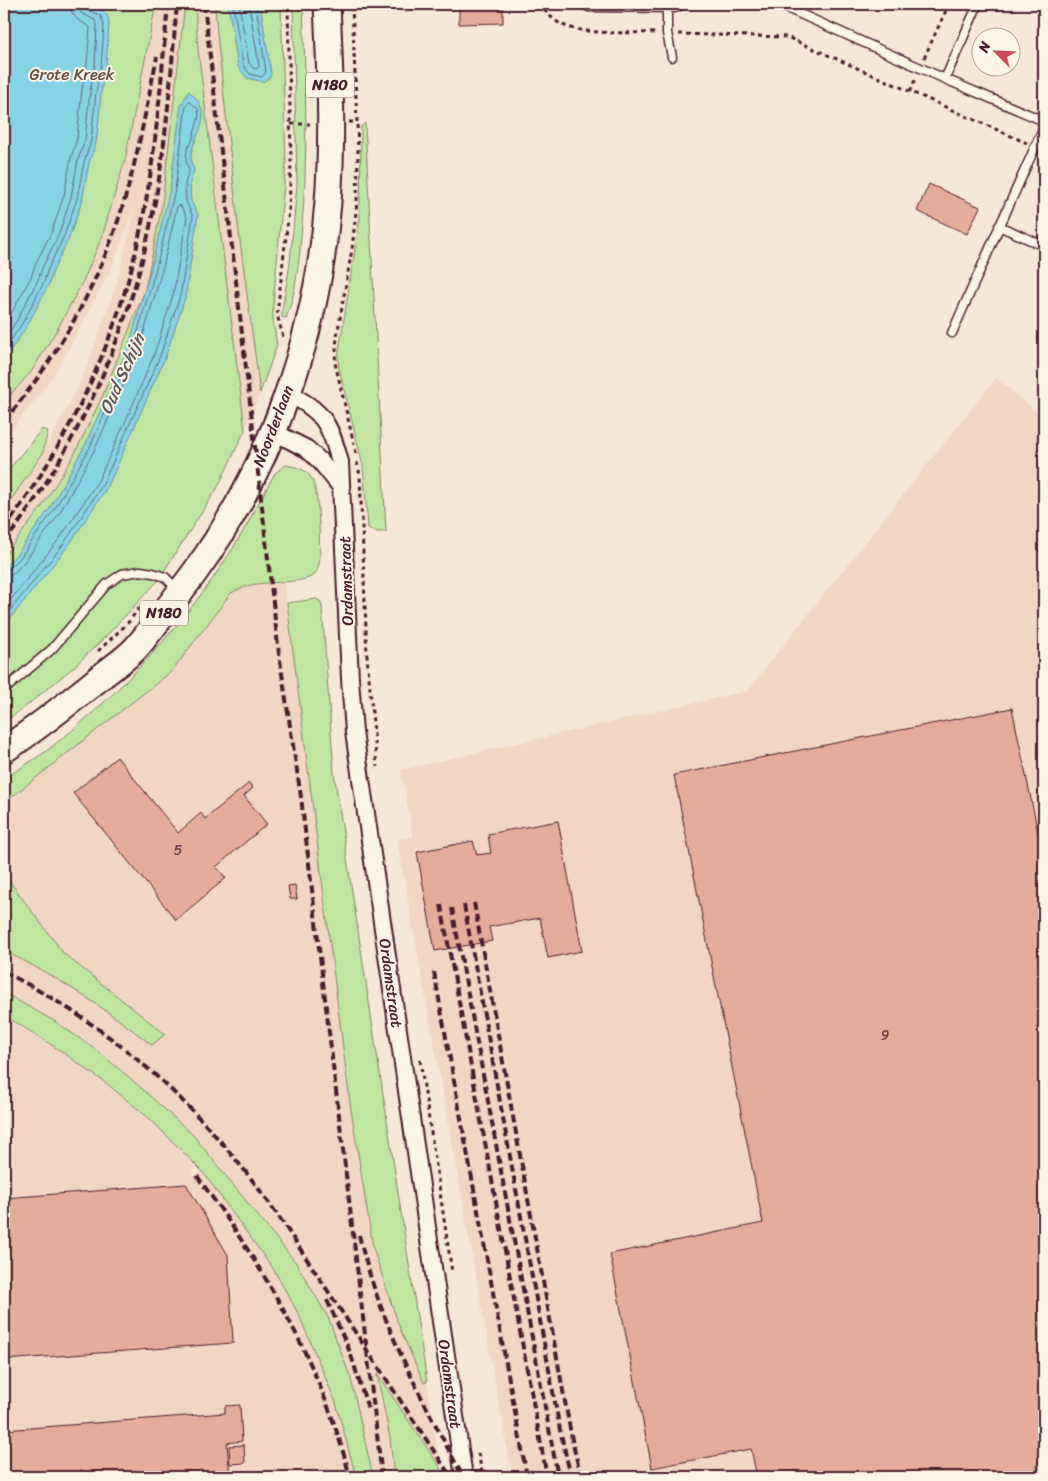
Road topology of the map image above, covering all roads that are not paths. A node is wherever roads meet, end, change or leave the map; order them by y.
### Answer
1 (327, 4) edge
2 (583, 4) edge
3 (684, 4) edge
4 (778, 4) edge
5 (978, 4) edge
6 (667, 8) junction
7 (672, 57) dead end
8 (944, 79) junction
9 (1044, 121) edge
10 (1044, 127) edge
11 (999, 226) junction
12 (1044, 246) edge
13 (952, 333) dead end
14 (287, 394) junction
15 (274, 432) junction
16 (342, 487) junction
17 (181, 592) junction
18 (4, 690) edge
19 (4, 750) edge
20 (464, 1477) edge

1 - 14 main road, Noorderlaan / N180
2 - 6 lane
3 - 6 lane
4 - 8 lane
5 - 8 lane
6 - 7 lane
8 - 9 lane
10 - 11 lane
11 - 12 lane
11 - 13 lane
14 - 15 main road, Noorderlaan / N180
14 - 16 street, Ordamstraat
15 - 16 street
15 - 17 main road, Noorderlaan / N180
16 - 20 street, Ordamstraat
17 - 18 lane
17 - 19 main road, Noorderlaan / N180

